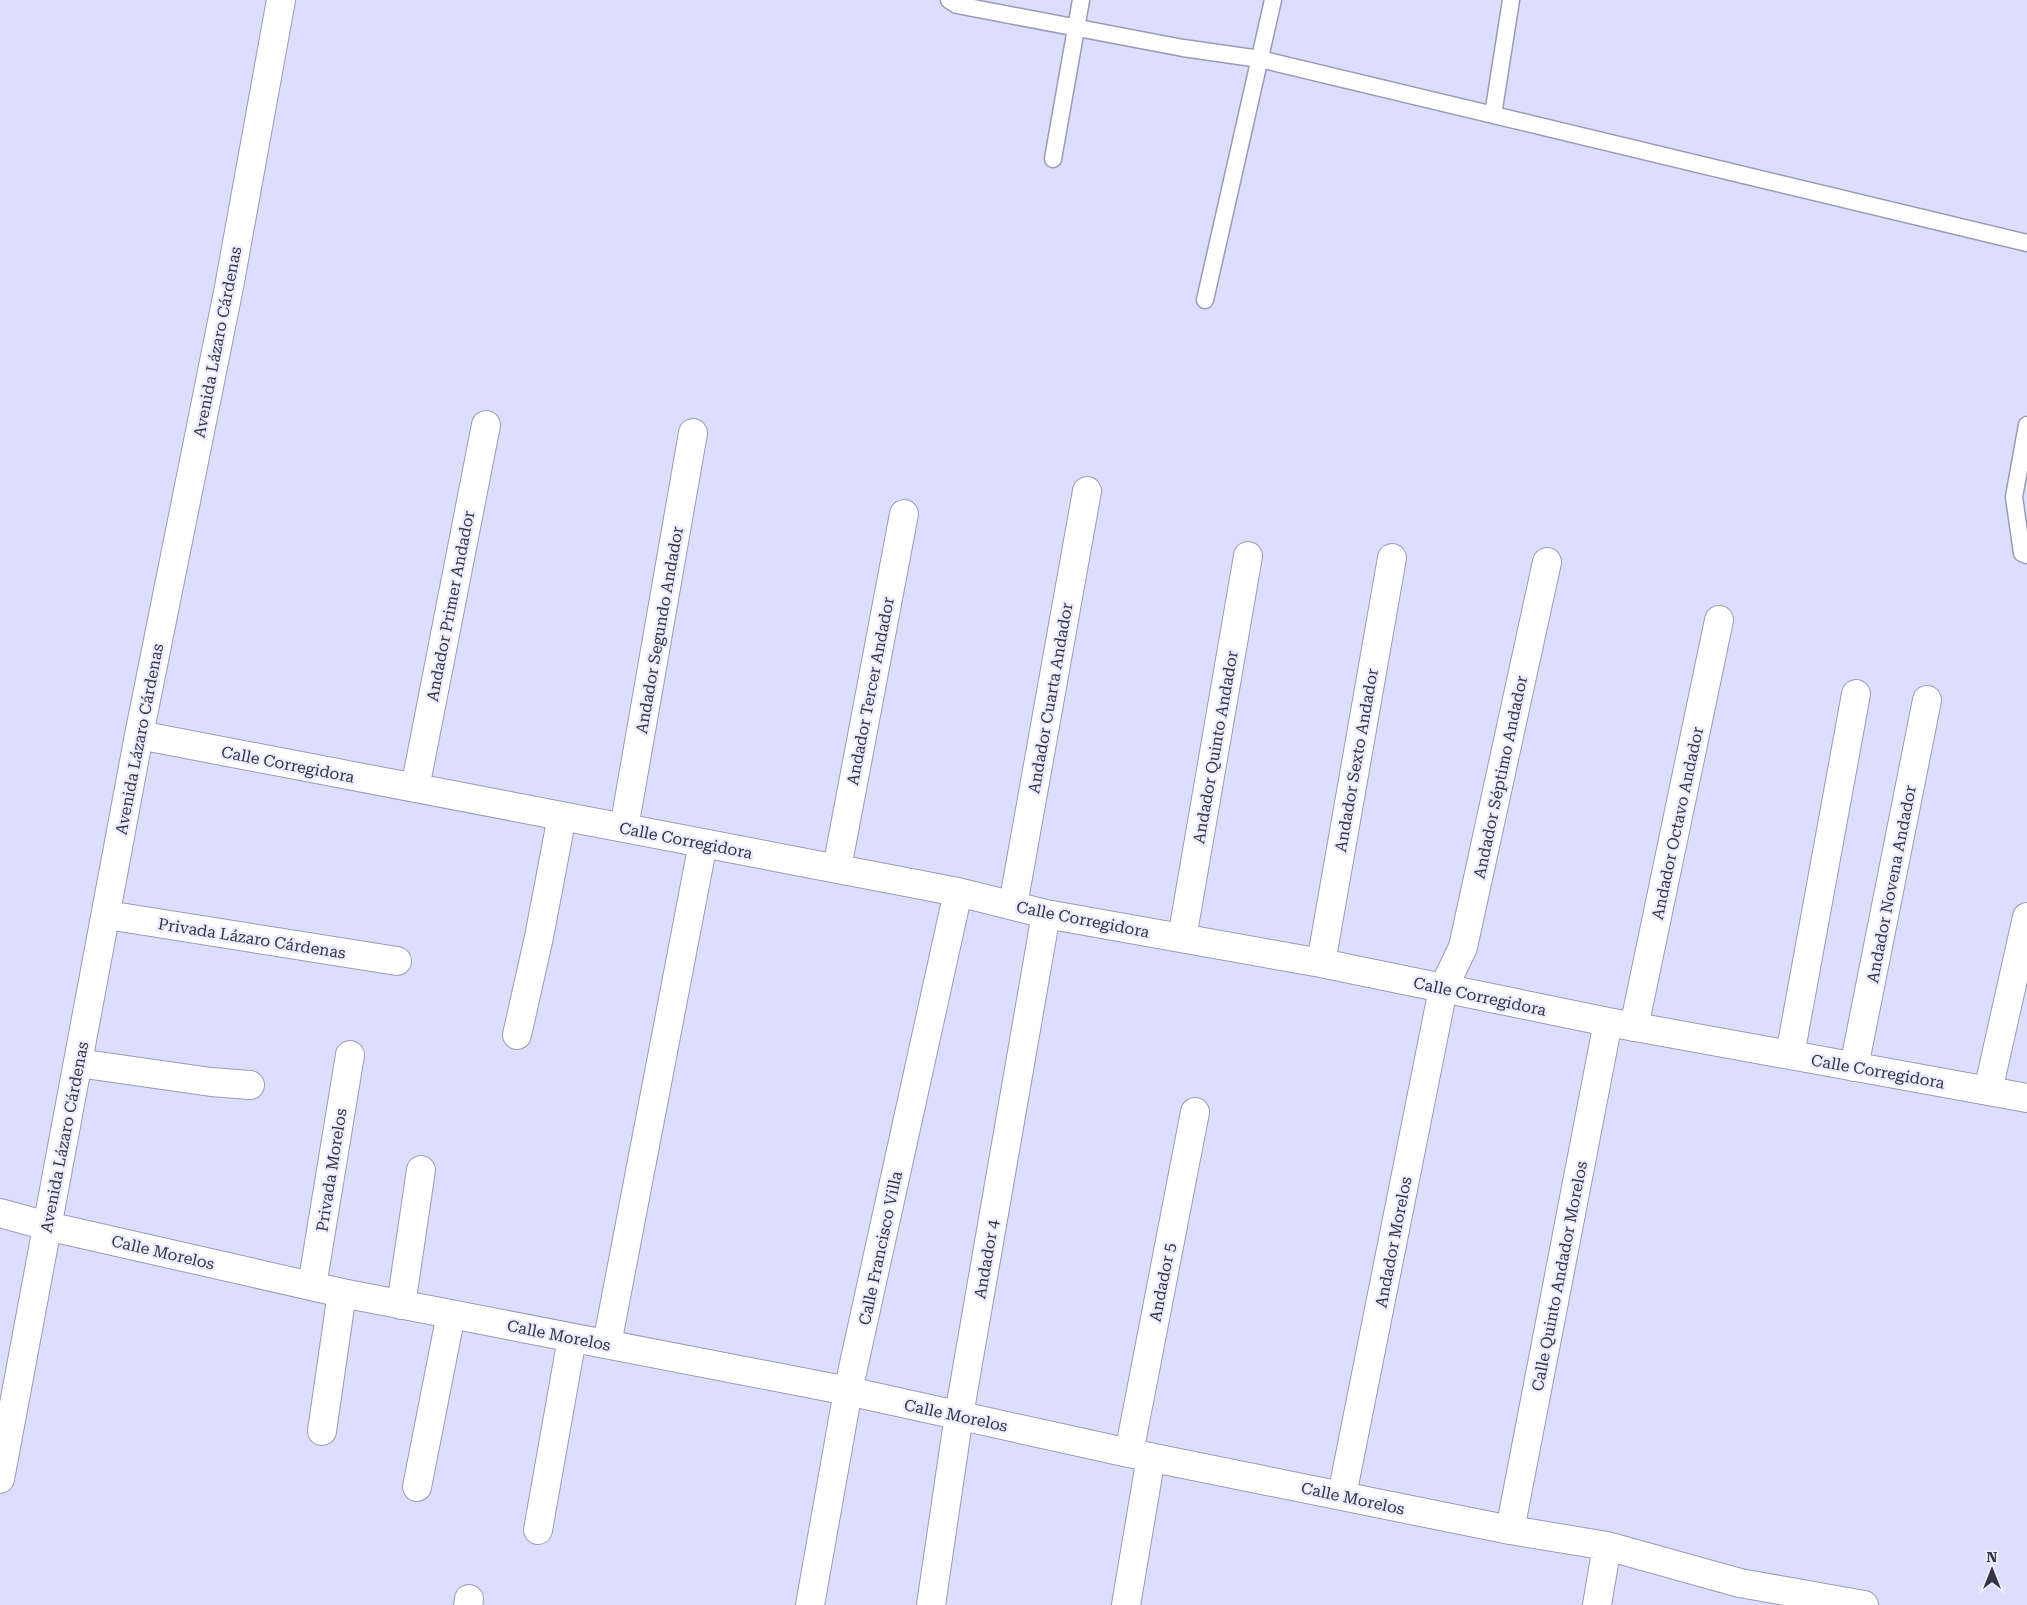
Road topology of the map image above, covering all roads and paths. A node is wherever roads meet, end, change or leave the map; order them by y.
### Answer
1 (281, 0) edge
2 (949, 0) edge
3 (1081, 0) edge
4 (1273, 0) edge
5 (1511, 0) edge
6 (1075, 28) junction
7 (1260, 59) junction
8 (1493, 115) junction
9 (1053, 159) dead end
10 (2027, 243) edge
11 (1205, 300) dead end
12 (486, 425) dead end
13 (2027, 425) edge
14 (693, 433) dead end
15 (1087, 491) dead end
16 (904, 514) dead end
17 (2027, 555) edge
18 (1248, 556) dead end
19 (1392, 558) dead end
20 (1547, 562) dead end
21 (1720, 620) dead end
22 (1856, 694) dead end
23 (1927, 700) dead end
24 (139, 736) junction
25 (415, 788) junction
26 (562, 816) junction
27 (624, 828) junction
28 (703, 843) junction
29 (837, 868) junction
30 (958, 892) junction
31 (1013, 905) junction
32 (1046, 914) junction
33 (107, 915) junction
34 (2027, 917) edge
35 (1182, 938) junction
36 (397, 961) dead end
37 (1321, 963) junction
38 (1443, 989) junction
39 (1608, 1022) junction
40 (1634, 1026) junction
41 (517, 1035) dead end
42 (350, 1055) dead end
43 (1790, 1055) junction
44 (78, 1063) junction
45 (1854, 1067) junction
46 (250, 1085) dead end
47 (1988, 1091) junction
48 (2027, 1098) edge
49 (1196, 1112) dead end
50 (421, 1170) dead end
51 (0, 1213) edge
52 (47, 1226) junction
53 (312, 1286) junction
54 (342, 1293) junction
55 (401, 1305) junction
56 (451, 1314) junction
57 (572, 1338) junction
58 (607, 1344) junction
59 (848, 1391) junction
60 (959, 1415) junction
61 (322, 1432) dead end
62 (1140, 1455) junction
63 (0, 1479) edge
64 (417, 1487) dead end
65 (1342, 1495) junction
66 (538, 1530) dead end
67 (1510, 1530) junction
68 (1607, 1546) junction
69 (1738, 1594) edge
70 (810, 1605) edge
71 (930, 1605) edge
72 (1126, 1605) edge
73 (1597, 1605) edge
74 (1864, 1605) edge

1 - 24 street, Avenida Lázaro Cárdenas
2 - 6 lane
3 - 6 lane
4 - 7 lane
5 - 8 lane
6 - 7 lane
6 - 9 lane
7 - 8 lane
7 - 11 lane
8 - 10 lane
12 - 25 street, Andador Primer Andador
13 - 17 lane
14 - 27 street, Andador Segundo Andador
15 - 31 street, Andador Cuarta Andador
16 - 29 street, Andador Tercer Andador
18 - 35 street, Andador Quinto Andador
19 - 37 street, Andador Sexto Andador
20 - 38 street, Andador Séptimo Andador
21 - 40 street, Andador Octavo Andador
22 - 43 street
23 - 45 street, Andador Novena Andador
24 - 25 street, Calle Corregidora
24 - 33 street, Avenida Lázaro Cárdenas
25 - 26 street, Calle Corregidora
26 - 27 street, Calle Corregidora
26 - 41 street
27 - 28 street, Calle Corregidora
28 - 29 street, Calle Corregidora
28 - 58 street
29 - 30 street, Calle Corregidora
30 - 31 street, Calle Corregidora
30 - 59 street, Calle Francisco Villa
31 - 32 street, Calle Corregidora
32 - 35 street, Calle Corregidora
32 - 60 street, Andador 4
33 - 36 street, Privada Lázaro Cárdenas
33 - 44 street, Avenida Lázaro Cárdenas
34 - 47 street
35 - 37 street, Calle Corregidora
37 - 38 street, Calle Corregidora
38 - 39 street, Calle Corregidora
38 - 65 street, Andador Morelos
39 - 40 street, Calle Corregidora
39 - 67 street, Calle Quinto Andador Morelos
40 - 43 street, Calle Corregidora
42 - 53 street, Privada Morelos
43 - 45 street, Calle Corregidora
44 - 46 street
44 - 52 street, Avenida Lázaro Cárdenas
45 - 47 street, Calle Corregidora
47 - 48 street, Calle Corregidora
49 - 62 street, Andador 5
50 - 55 street
51 - 52 street, Calle Morelos
52 - 53 street, Calle Morelos
52 - 63 street, Avenida Lázaro Cárdenas
53 - 54 street, Calle Morelos
54 - 55 street, Calle Morelos
54 - 61 street
55 - 56 street, Calle Morelos
56 - 57 street, Calle Morelos
56 - 64 street
57 - 58 street, Calle Morelos
57 - 66 street
58 - 59 street, Calle Morelos
59 - 60 street, Calle Morelos
59 - 70 street, Calle Francisco Villa
60 - 62 street, Calle Morelos
60 - 71 street, Andador 4
62 - 65 street, Calle Morelos
62 - 72 street, Andador 5
65 - 67 street, Calle Morelos
67 - 68 street, Calle Morelos
68 - 69 street, Calle Morelos
68 - 73 street
69 - 74 street, Calle Morelos

